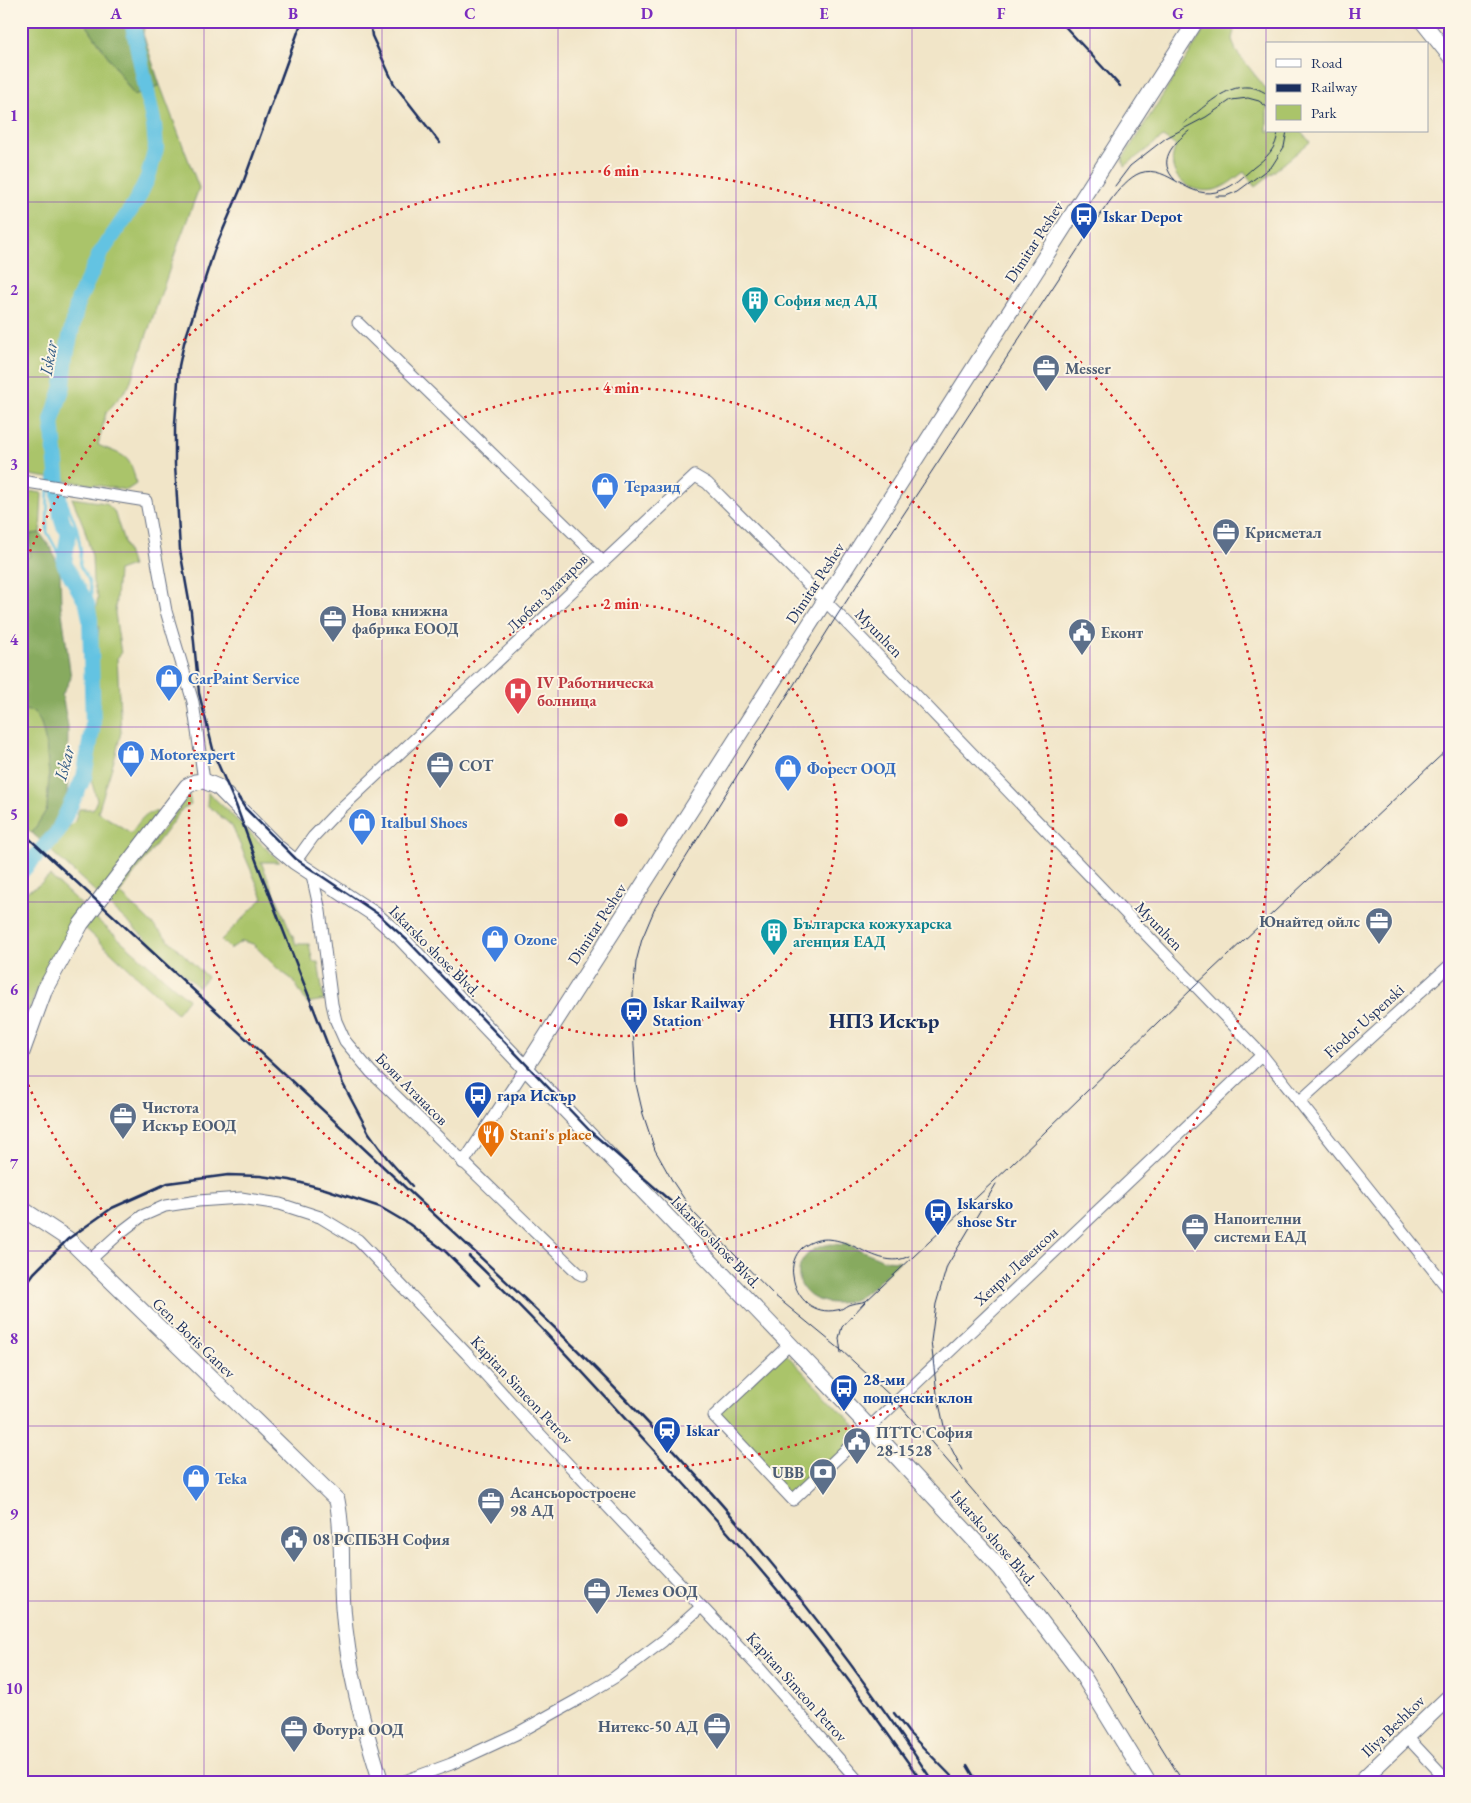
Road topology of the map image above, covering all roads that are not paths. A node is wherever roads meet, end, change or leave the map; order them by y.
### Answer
1 (1196, 21) edge
2 (1422, 21) edge
3 (1450, 56) edge
4 (358, 323) dead end
5 (25, 482) edge
6 (603, 562) junction
7 (825, 600) junction
8 (204, 781) junction
9 (295, 862) junction
10 (312, 875) junction
11 (1450, 965) edge
12 (21, 1055) edge
13 (1262, 1055) junction
14 (525, 1069) junction
15 (1299, 1102) junction
16 (463, 1162) junction
17 (21, 1208) edge
18 (90, 1260) junction
19 (582, 1275) dead end
20 (1450, 1291) edge
21 (790, 1344) junction
22 (870, 1428) junction
23 (701, 1607) junction
24 (1450, 1696) edge
25 (1407, 1737) junction
26 (381, 1782) edge
27 (402, 1782) edge
28 (859, 1782) edge
29 (1148, 1782) edge
30 (1360, 1782) edge
31 (1449, 1782) edge

1 - 7 main road, Dimitar Peshev
2 - 3 main road
4 - 6 street
5 - 8 street
6 - 7 street, Любен Златаров
6 - 9 street, Любен Златаров
7 - 13 street, Myunhen
7 - 14 main road, Dimitar Peshev
8 - 9 main road, Iskarsko shose Blvd.
8 - 12 main road
9 - 10 main road, Iskarsko shose Blvd.
10 - 14 main road, Iskarsko shose Blvd.
10 - 16 street, Боян Атанасов
11 - 15 street, Fiodor Uspenski
13 - 15 street, Myunhen
13 - 22 street, Хенри Левенсон
14 - 16 street, Dimitar Peshev
14 - 21 main road, Iskarsko shose Blvd.
15 - 20 street, Myunhen
16 - 19 street, Боян Атанасов
17 - 18 main road, Gen. Boris Ganev
18 - 23 street, Kapitan Simeon Petrov
18 - 26 main road, Gen. Boris Ganev
21 - 22 main road, Iskarsko shose Blvd.
21 - 22 street, Хенри Левенсон
22 - 29 main road, Iskarsko shose Blvd.
23 - 27 street
23 - 28 street, Kapitan Simeon Petrov
24 - 25 main road, Iliya Beshkov
25 - 30 main road, Iliya Beshkov
25 - 31 street

